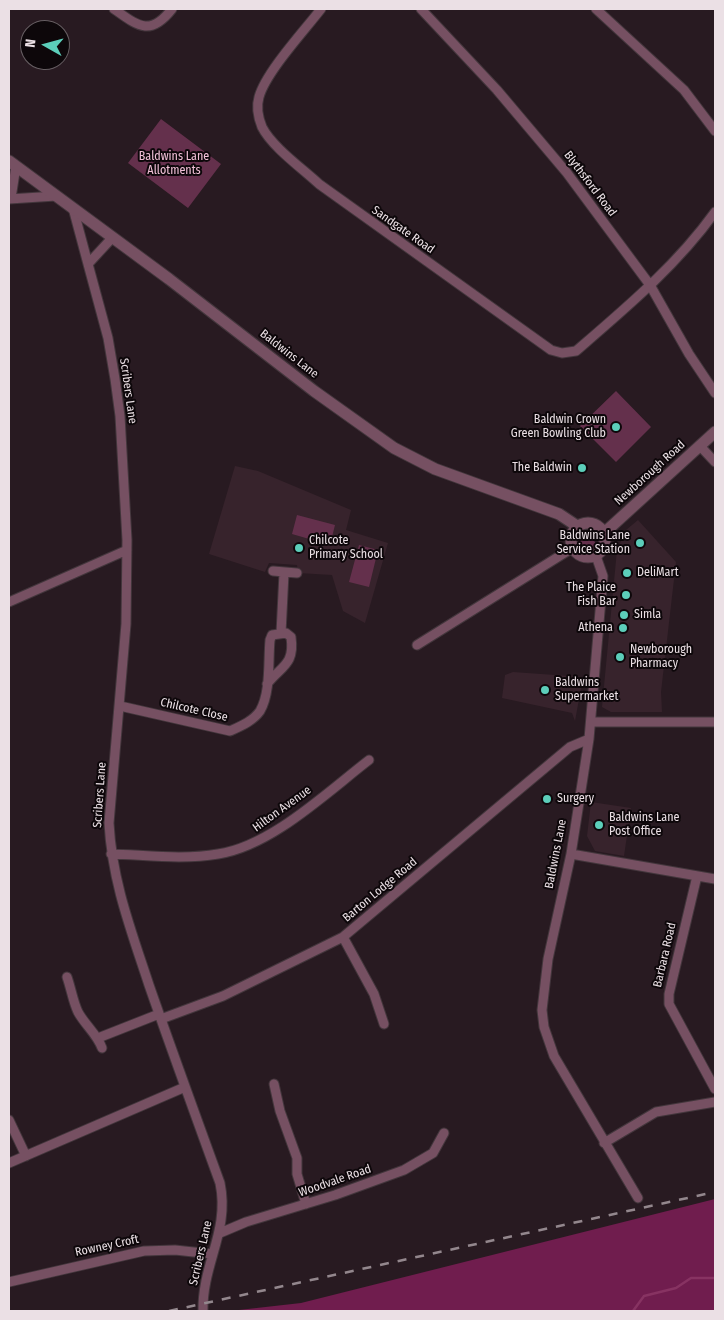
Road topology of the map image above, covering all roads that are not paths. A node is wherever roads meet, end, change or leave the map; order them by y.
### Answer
1 (114, 9) edge
2 (172, 9) edge
3 (321, 9) edge
4 (421, 9) edge
5 (596, 9) edge
6 (715, 130) edge
7 (12, 164) edge
8 (56, 196) junction
9 (10, 198) edge
10 (73, 208) junction
11 (715, 212) edge
12 (112, 238) junction
13 (88, 264) junction
14 (650, 285) junction
15 (715, 393) edge
16 (715, 432) edge
17 (700, 446) junction
18 (715, 462) edge
19 (577, 526) junction
20 (603, 534) junction
21 (574, 547) junction
22 (127, 550) junction
23 (596, 556) junction
24 (273, 571) dead end
25 (284, 573) junction
26 (297, 573) dead end
27 (9, 602) edge
28 (281, 633) junction
29 (417, 645) dead end
30 (267, 684) junction
31 (120, 706) junction
32 (591, 722) junction
33 (715, 722) edge
34 (589, 739) junction
35 (369, 760) dead end
36 (111, 854) junction
37 (571, 854) junction
38 (696, 876) junction
39 (715, 879) edge
40 (343, 936) junction
41 (67, 977) dead end
42 (160, 1017) junction
43 (384, 1024) dead end
44 (98, 1038) junction
45 (102, 1048) dead end
46 (274, 1084) dead end
47 (185, 1088) junction
48 (715, 1088) edge
49 (715, 1102) edge
50 (9, 1120) edge
51 (444, 1134) dead end
52 (604, 1143) junction
53 (26, 1156) junction
54 (9, 1163) edge
55 (638, 1198) dead end
56 (306, 1204) junction
57 (220, 1233) junction
58 (212, 1254) junction
59 (9, 1282) edge
60 (204, 1311) edge

1 - 2 street
3 - 14 street, Sandgate Road
4 - 14 street, Blythsford Road
5 - 6 street
7 - 8 street, Baldwins Lane
7 - 9 street
8 - 9 street
8 - 10 street, Baldwins Lane
10 - 12 street, Baldwins Lane
10 - 13 street, Scribers Lane
11 - 14 street, Sandgate Road
12 - 13 street
12 - 19 street, Baldwins Lane
13 - 22 street, Scribers Lane
14 - 15 street, Blythsford Road
16 - 17 street, Newborough Road
17 - 18 street
17 - 20 street, Newborough Road
19 - 20 street
19 - 21 street
20 - 23 street
21 - 23 street
21 - 29 street
22 - 27 street
22 - 31 street, Scribers Lane
23 - 32 street, Baldwins Lane
24 - 25 street
25 - 26 street
25 - 28 street
28 - 30 street, Chilcote Close
28 - 30 street
30 - 31 street, Chilcote Close
31 - 36 street, Scribers Lane
32 - 33 street
32 - 34 street, Baldwins Lane
34 - 37 street, Baldwins Lane
34 - 40 street, Barton Lodge Road
35 - 36 street, Hilton Avenue
36 - 42 street, Scribers Lane
37 - 38 street
37 - 52 street, Baldwins Lane
38 - 39 street
38 - 48 street, Barbara Road
40 - 42 street, Barton Lodge Road
40 - 43 street
41 - 44 street
42 - 44 street, Barton Lodge Road
42 - 47 street, Scribers Lane
44 - 45 street
46 - 56 street
47 - 53 street
47 - 57 street, Scribers Lane
49 - 52 street
50 - 53 street
51 - 56 street, Woodvale Road
52 - 55 street, Baldwins Lane
53 - 54 street
56 - 57 street, Woodvale Road
57 - 58 street, Scribers Lane
58 - 59 street, Rowney Croft
58 - 60 street, Scribers Lane

